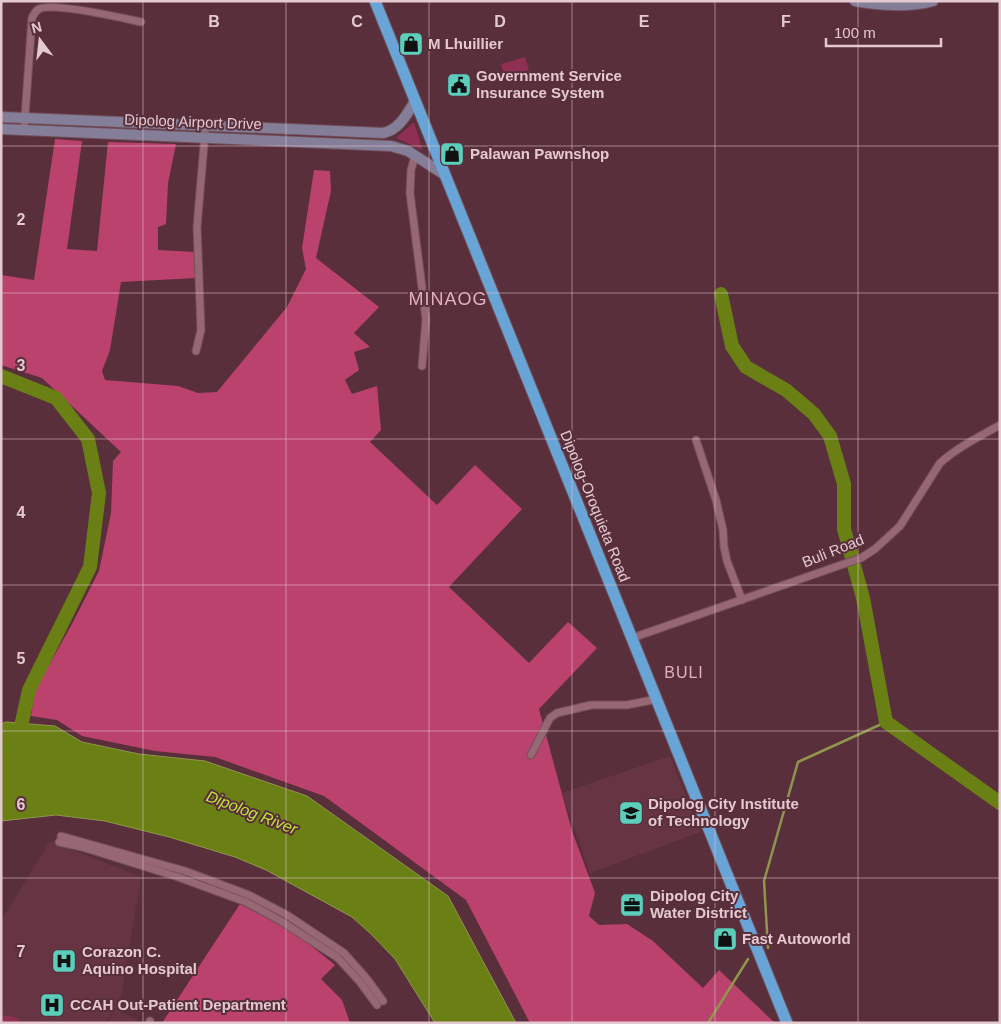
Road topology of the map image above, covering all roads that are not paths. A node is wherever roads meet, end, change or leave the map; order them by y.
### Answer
1 (375, 1) edge
2 (855, 1) edge
3 (933, 1) edge
4 (142, 22) dead end
5 (415, 101) junction
6 (1, 117) edge
7 (26, 118) junction
8 (206, 126) junction
9 (1, 129) edge
10 (24, 130) junction
11 (383, 133) junction
12 (205, 138) junction
13 (383, 145) junction
14 (415, 156) junction
15 (445, 175) junction
16 (196, 351) dead end
17 (422, 366) dead end
18 (1000, 426) edge
19 (696, 440) dead end
20 (742, 600) junction
21 (632, 638) junction
22 (657, 698) junction
23 (531, 755) dead end
24 (60, 839) dead end
25 (380, 1003) dead end
26 (787, 1023) edge

1 - 5 highway, Dipolog-Oroquieta Road
2 - 3 main road
4 - 7 street
5 - 11 main road
5 - 15 highway, Dipolog-Oroquieta Road
6 - 7 main road, Dipolog Airport Drive
7 - 8 main road, Dipolog Airport Drive
7 - 10 street
8 - 11 main road, Dipolog Airport Drive
8 - 12 street
9 - 10 main road, Dipolog Airport Drive
10 - 12 main road, Dipolog Airport Drive
11 - 13 main road
12 - 13 main road, Dipolog Airport Drive
12 - 16 street
13 - 14 main road, Dipolog Airport Drive
14 - 15 main road, Dipolog Airport Drive
14 - 17 street
15 - 21 highway, Dipolog-Oroquieta Road
18 - 20 street, Buli Road
19 - 20 street
20 - 21 street, Buli Road
21 - 22 highway, Dipolog-Oroquieta Road
22 - 23 street
22 - 26 highway, Dipolog-Oroquieta Road
24 - 25 street

